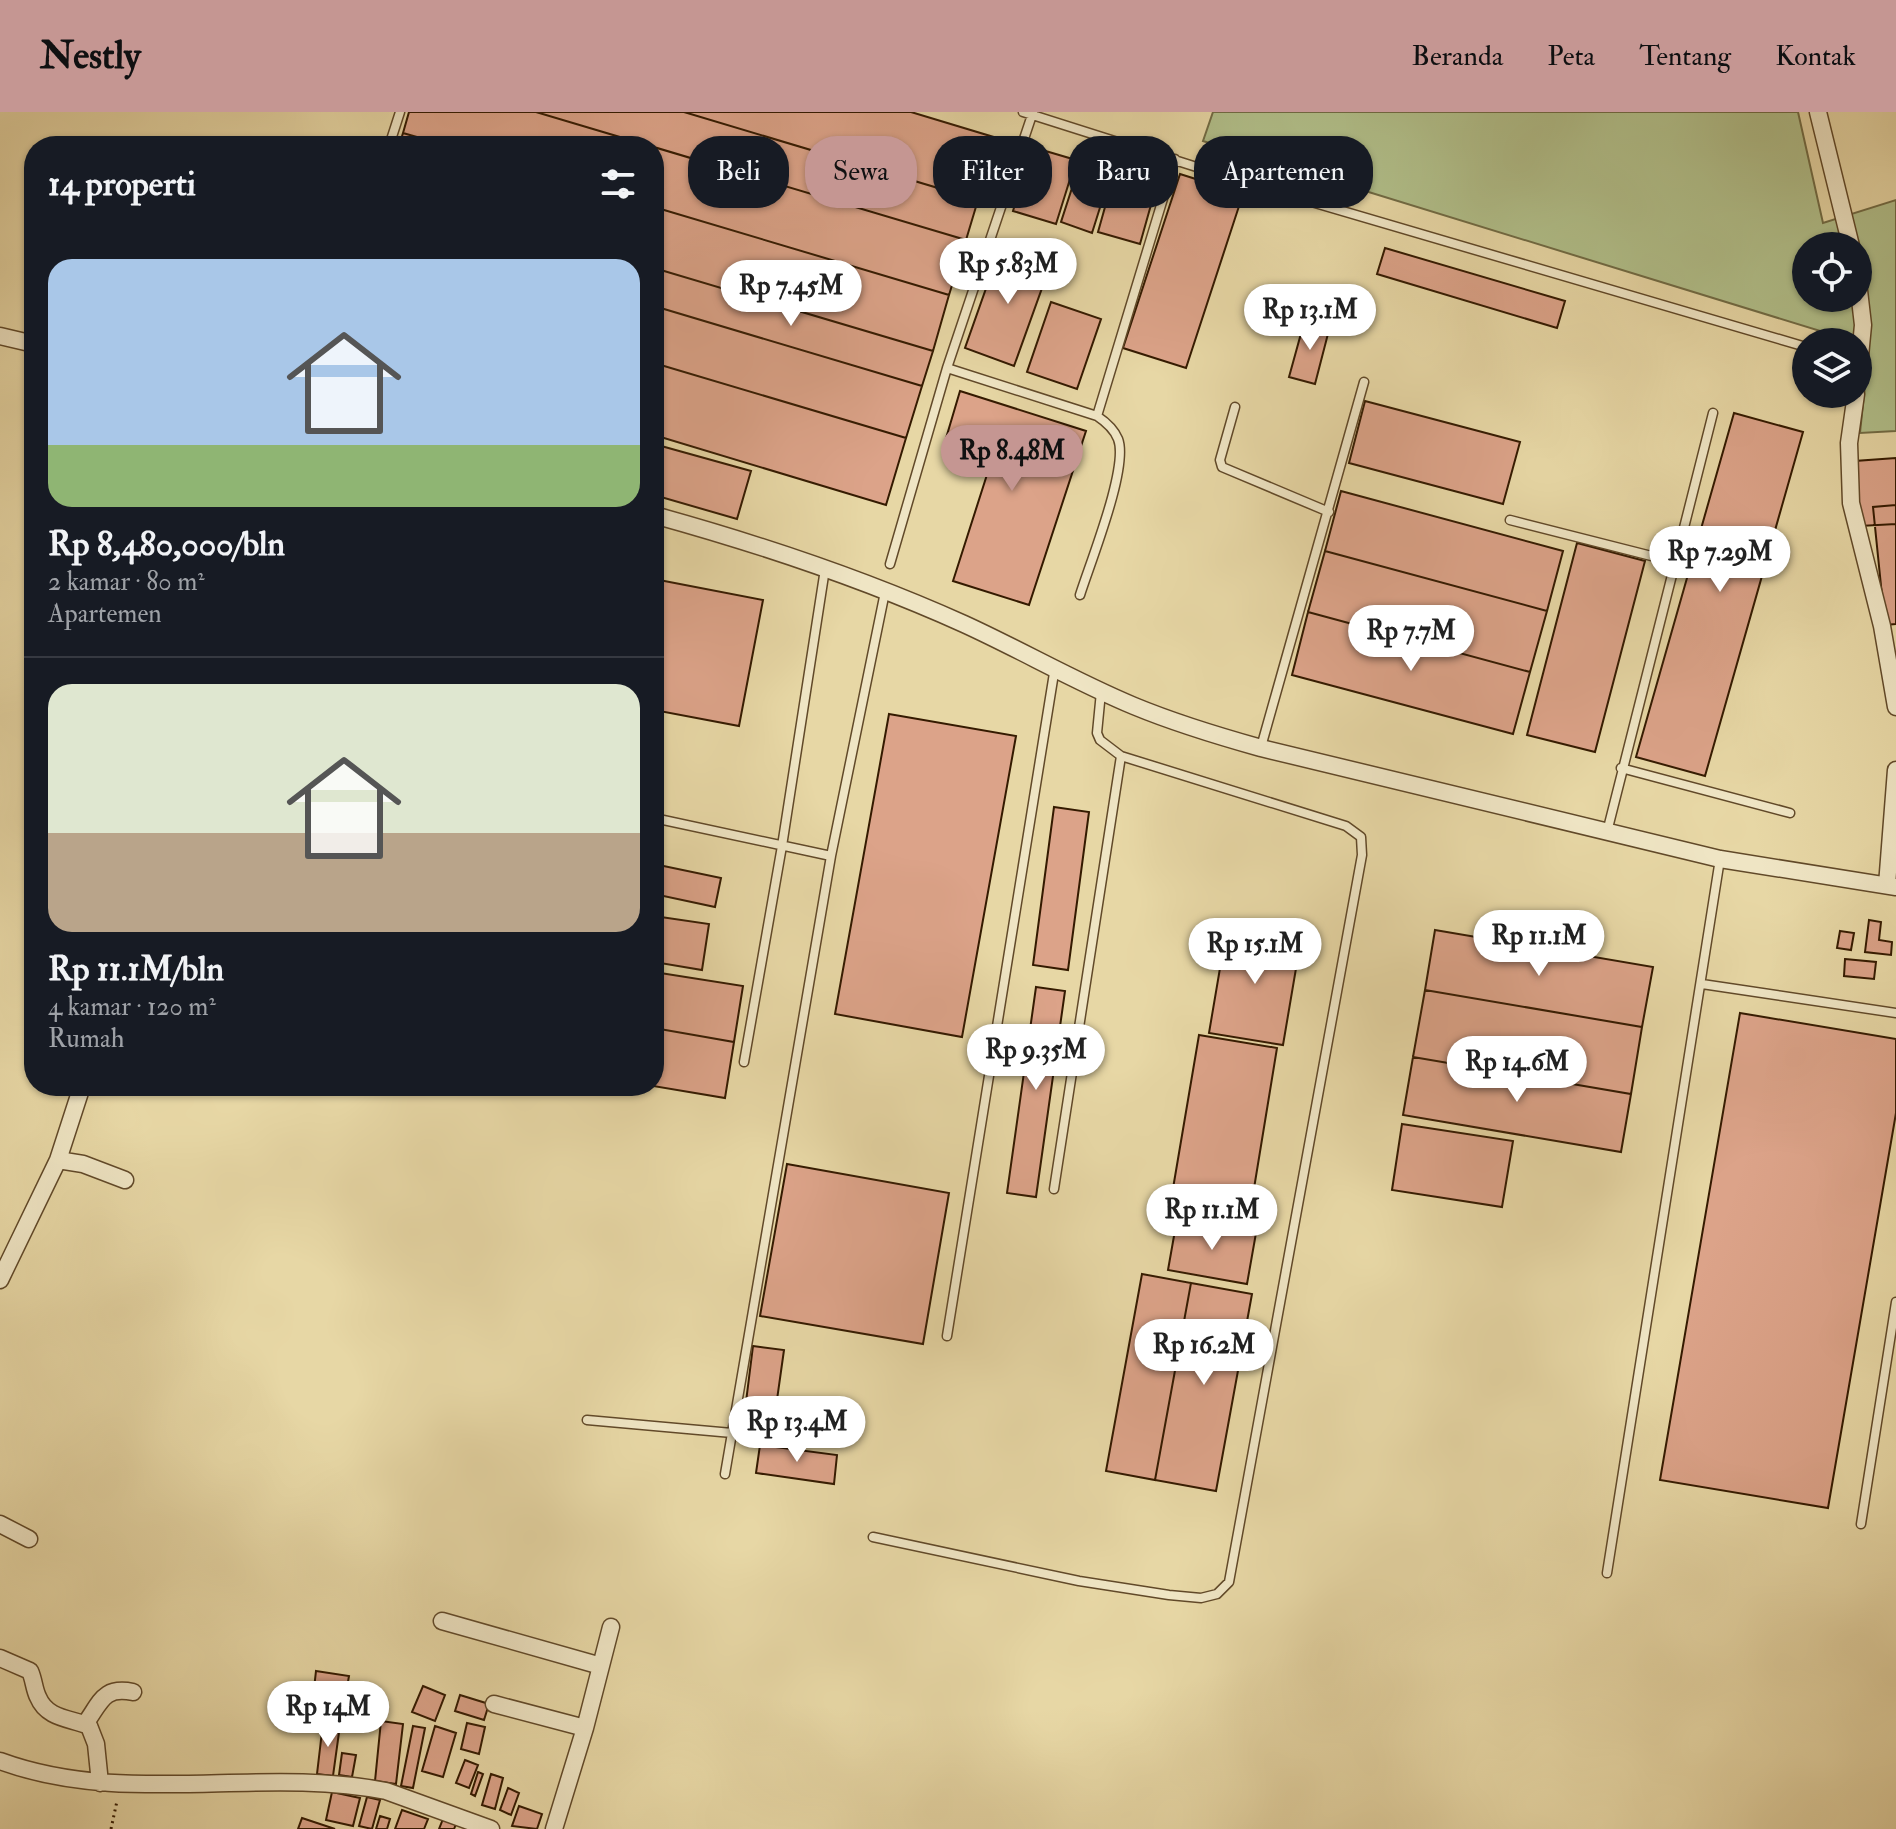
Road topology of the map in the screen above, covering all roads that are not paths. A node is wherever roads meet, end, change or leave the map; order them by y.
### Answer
1 (400, 112) edge
2 (1818, 112) edge
3 (1029, 113) edge
4 (392, 136) edge
5 (1102, 136) edge
6 (1178, 160) edge
7 (1160, 208) edge
8 (1848, 232) edge
9 (0, 336) edge
10 (24, 342) edge
11 (1792, 343) edge
12 (947, 368) junction
13 (1364, 382) dead end
14 (1235, 407) dead end
15 (1854, 408) edge
16 (1713, 413) dead end
17 (1097, 416) junction
18 (1329, 512) junction
19 (664, 518) edge
20 (1510, 520) dead end
21 (1675, 562) junction
22 (890, 564) dead end
23 (825, 569) junction
24 (885, 591) junction
25 (1080, 595) dead end
26 (1055, 667) junction
27 (1101, 691) junction
28 (1896, 707) edge
29 (1261, 748) junction
30 (1121, 756) junction
31 (1621, 768) junction
32 (1896, 770) edge
33 (1790, 813) dead end
34 (664, 820) edge
35 (1607, 833) junction
36 (782, 846) junction
37 (831, 856) junction
38 (1720, 859) junction
39 (1891, 886) edge
40 (1702, 984) junction
41 (1896, 1013) edge
42 (744, 1062) dead end
43 (79, 1096) edge
44 (58, 1160) junction
45 (125, 1180) dead end
46 (1054, 1189) dead end
47 (0, 1280) edge
48 (1896, 1302) edge
49 (947, 1336) dead end
50 (587, 1420) dead end
51 (732, 1433) junction
52 (725, 1474) dead end
53 (0, 1524) edge
54 (1861, 1524) dead end
55 (873, 1537) dead end
56 (29, 1539) dead end
57 (1607, 1573) dead end
58 (442, 1621) dead end
59 (611, 1627) dead end
60 (0, 1658) edge
61 (601, 1666) junction
62 (133, 1692) dead end
63 (494, 1704) dead end
64 (85, 1724) junction
65 (585, 1728) junction
66 (0, 1761) edge
67 (100, 1783) junction
68 (491, 1829) edge
69 (554, 1829) edge

1 - 4 lane
2 - 8 street
3 - 5 lane
3 - 12 lane
6 - 11 lane
7 - 17 lane
9 - 10 street
12 - 17 lane
12 - 22 lane
13 - 18 lane
14 - 18 lane
15 - 28 street
16 - 21 lane
17 - 25 lane
18 - 29 lane
19 - 23 street
20 - 21 lane
21 - 31 lane
23 - 24 street
23 - 36 lane
24 - 26 street
24 - 37 lane
26 - 27 street
26 - 49 lane
27 - 29 street
27 - 30 lane
29 - 35 street
30 - 46 lane
30 - 55 lane
31 - 33 lane
31 - 35 lane
32 - 39 street
34 - 36 lane
35 - 38 street
36 - 37 lane
36 - 42 lane
37 - 51 lane
38 - 39 street
38 - 40 lane
40 - 41 lane
40 - 57 lane
43 - 44 street
44 - 45 street
44 - 47 street
48 - 54 lane
50 - 51 lane
51 - 52 lane
53 - 56 street
58 - 61 street
59 - 61 street
60 - 64 street
61 - 65 street
62 - 64 street
63 - 65 street
64 - 67 street
65 - 69 street
66 - 67 street
67 - 68 street

